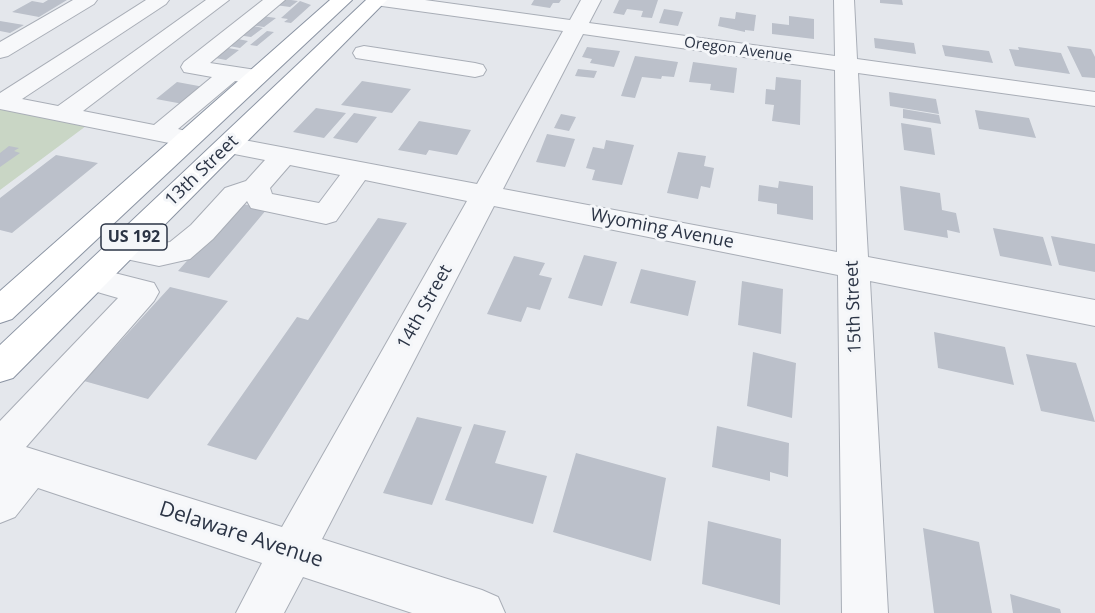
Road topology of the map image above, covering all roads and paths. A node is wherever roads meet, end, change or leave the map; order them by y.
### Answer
1 (87, 0) edge
2 (159, 0) edge
3 (219, 0) edge
4 (275, 0) edge
5 (342, 0) edge
6 (353, 0) edge
7 (377, 0) edge
8 (382, 0) edge
9 (591, 0) edge
10 (844, 0) edge
11 (421, 3) edge
12 (576, 27) junction
13 (0, 51) edge
14 (364, 53) dead end
15 (846, 65) junction
16 (475, 70) dead end
17 (302, 73) junction
18 (243, 75) junction
19 (1095, 99) edge
20 (1, 102) edge
21 (63, 114) junction
22 (159, 133) junction
23 (189, 139) junction
24 (228, 145) junction
25 (284, 156) junction
26 (358, 170) junction
27 (256, 187) junction
28 (486, 195) junction
29 (123, 248) junction
30 (852, 265) junction
31 (91, 279) junction
32 (0, 310) edge
33 (1095, 313) edge
34 (0, 367) edge
35 (10, 457) edge
36 (0, 503) edge
37 (292, 552) junction
38 (259, 613) edge
39 (483, 613) edge
40 (865, 613) edge

1 - 13 street
2 - 20 street
3 - 21 street
4 - 18 street
5 - 18 highway, 13th Street / US 192
6 - 17 highway
7 - 17 highway, 13th Street / US 192
8 - 11 street, Oregon Avenue
9 - 12 street, 14th Street
10 - 15 street, 15th Street
11 - 12 street, Oregon Avenue
12 - 15 street, Oregon Avenue
12 - 28 street, 14th Street
14 - 16 street
15 - 19 street, Oregon Avenue
15 - 30 street, 15th Street
17 - 24 highway, 13th Street / US 192
18 - 22 street
18 - 23 highway, 13th Street / US 192
18 - 24 highway
20 - 21 street
21 - 22 street
22 - 23 street
23 - 31 highway
23 - 32 highway, 13th Street / US 192
24 - 25 street, Wyoming Avenue
24 - 29 highway, 13th Street / US 192
25 - 26 street, Wyoming Avenue
25 - 27 street
26 - 27 street
26 - 28 street, Wyoming Avenue
27 - 29 street
28 - 30 street, Wyoming Avenue
28 - 37 street, 14th Street
29 - 31 highway, 13th Street / US 192
30 - 33 street, Wyoming Avenue
30 - 40 street, 15th Street
31 - 34 highway, 13th Street / US 192
31 - 35 street
35 - 36 street
35 - 37 street, Delaware Avenue
37 - 38 street, 14th Street
37 - 39 street, Delaware Avenue

